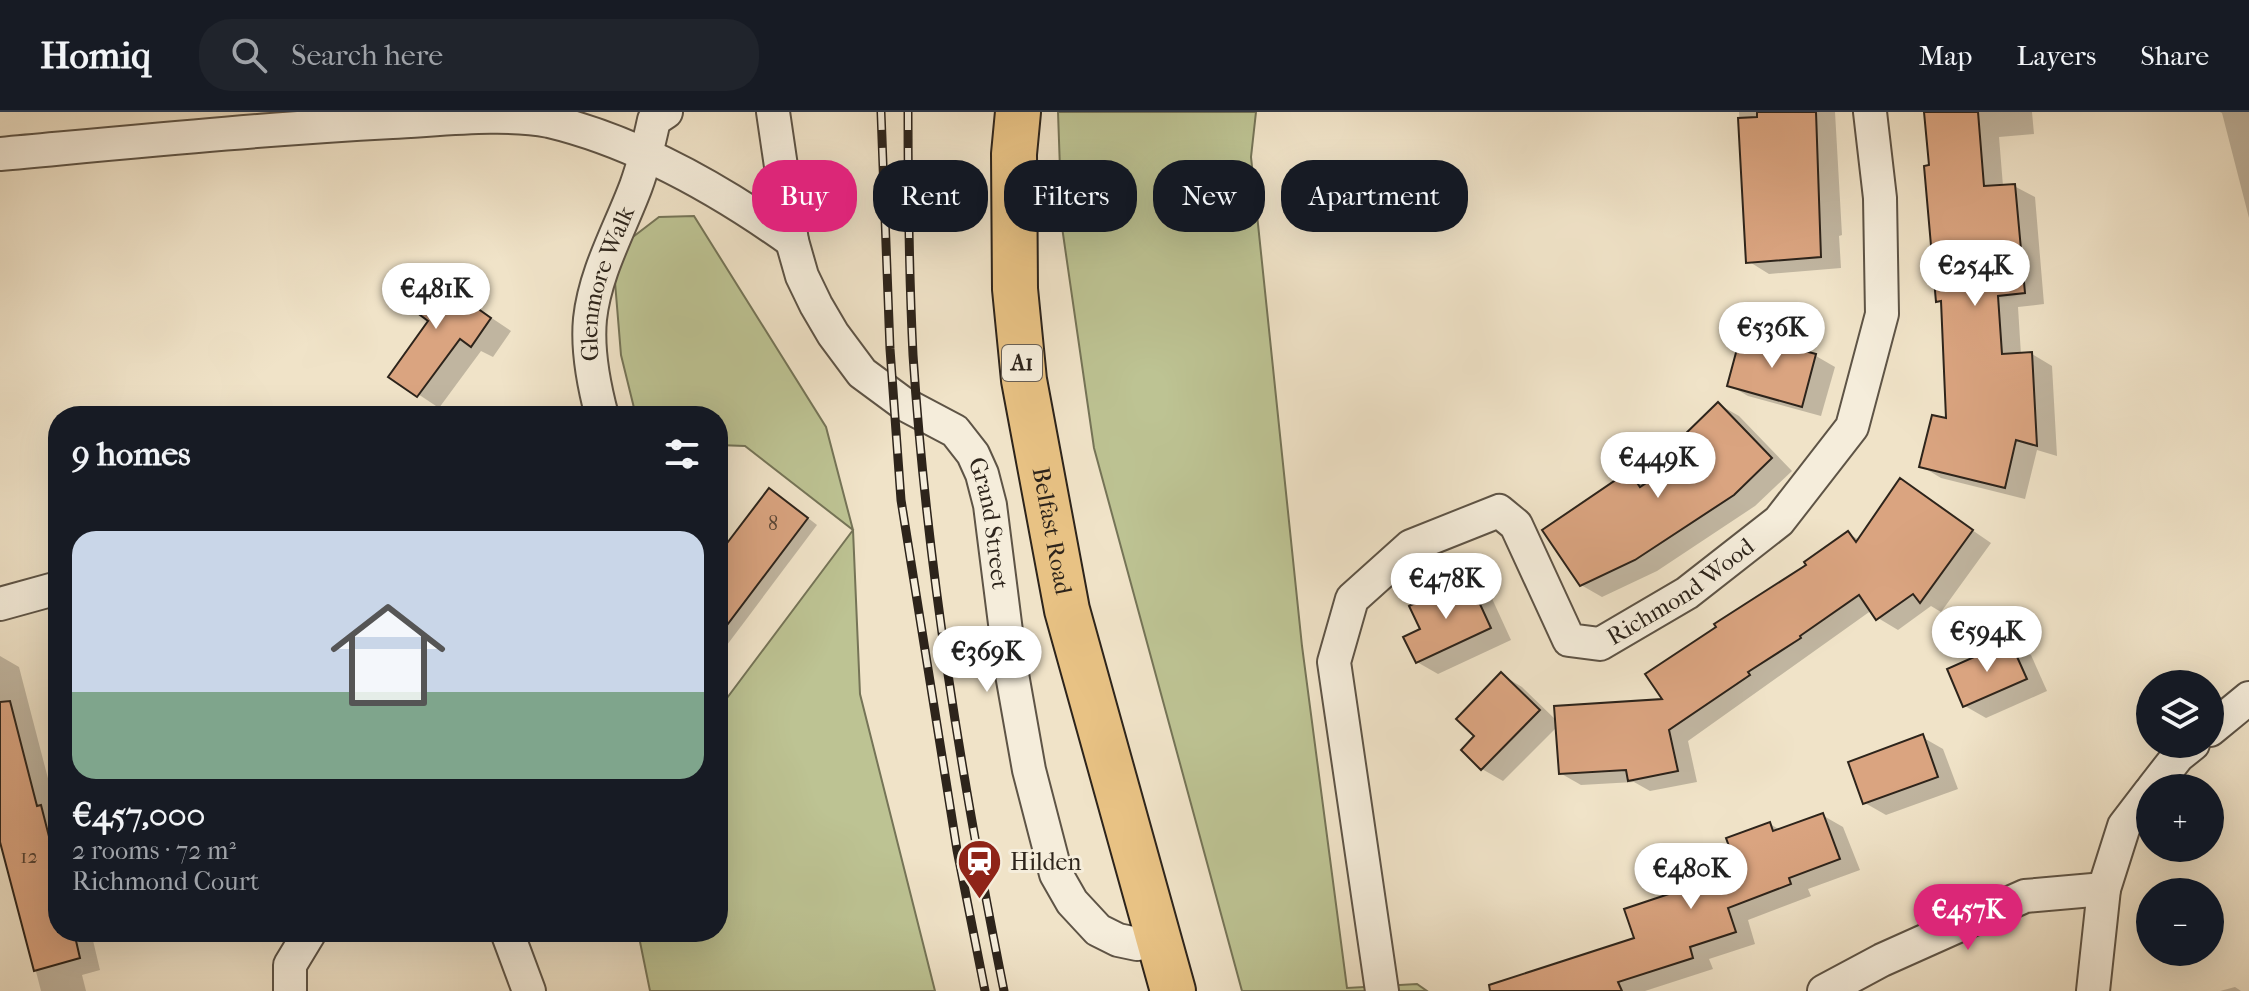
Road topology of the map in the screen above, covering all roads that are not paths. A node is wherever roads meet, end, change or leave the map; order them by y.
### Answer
1 (666, 112) edge
2 (773, 112) edge
3 (1018, 112) edge
4 (1870, 112) edge
5 (0, 154) edge
6 (647, 155) junction
7 (792, 241) junction
8 (600, 406) edge
9 (48, 591) edge
10 (0, 604) edge
11 (2249, 698) edge
12 (2224, 719) edge
13 (2176, 758) edge
14 (2164, 774) edge
15 (2136, 811) edge
16 (2104, 889) junction
17 (1158, 938) junction
18 (304, 942) edge
19 (511, 942) edge
20 (290, 991) edge
21 (529, 991) edge
22 (1173, 991) edge
23 (1382, 991) edge
24 (1824, 991) edge
25 (2093, 991) edge

1 - 6 street, Glenmore Walk
2 - 7 street, Grand Street
3 - 17 highway, Belfast Road / A1
4 - 23 street, Richmond Wood
5 - 6 street
6 - 7 street
6 - 8 street, Glenmore Walk
7 - 17 street, Grand Street
9 - 10 street
11 - 12 street
13 - 14 street
15 - 16 street
16 - 24 street
16 - 25 street
17 - 22 highway, A1
18 - 20 street
19 - 21 street

